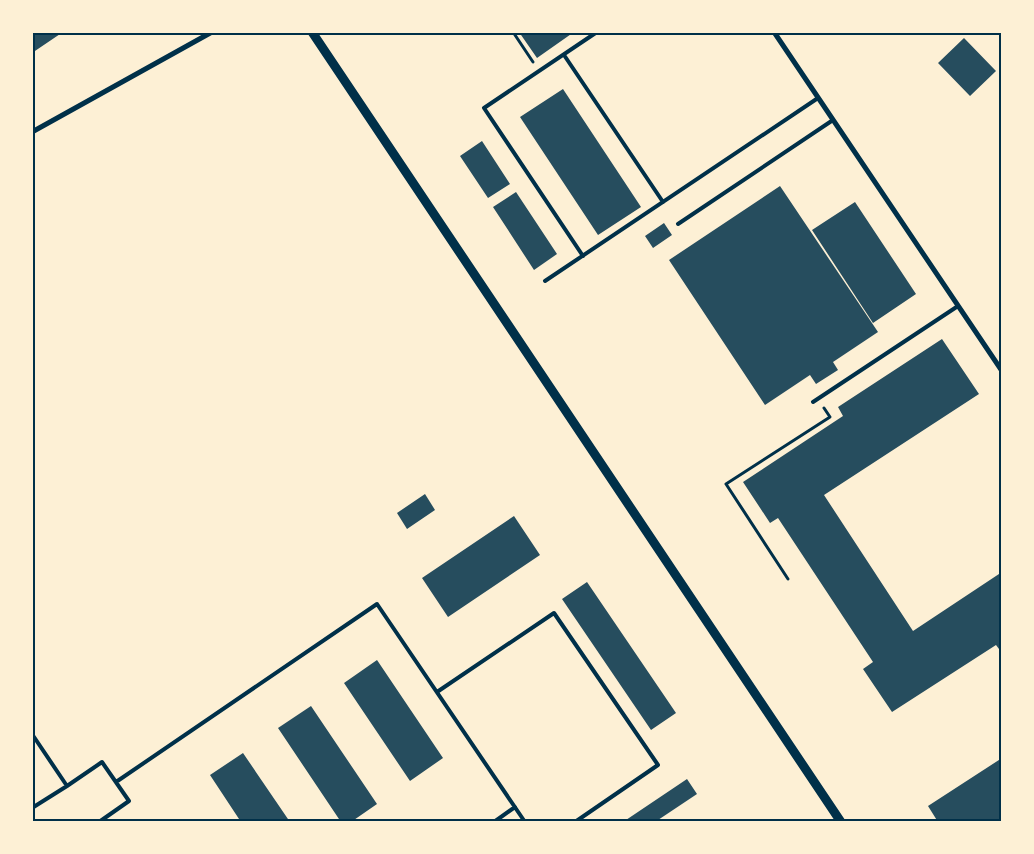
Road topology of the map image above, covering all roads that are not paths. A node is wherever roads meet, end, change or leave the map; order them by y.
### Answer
1 (212, 32) edge
2 (312, 32) edge
3 (597, 32) edge
4 (774, 32) edge
5 (564, 55) junction
6 (818, 98) junction
7 (833, 120) junction
8 (32, 132) edge
9 (663, 202) junction
10 (678, 224) dead end
11 (582, 256) junction
12 (545, 281) dead end
13 (958, 306) junction
14 (1002, 371) edge
15 (813, 402) dead end
16 (437, 692) junction
17 (32, 734) edge
18 (116, 782) junction
19 (67, 786) junction
20 (515, 807) junction
21 (32, 808) edge
22 (106, 819) edge
23 (99, 822) edge
24 (494, 822) edge
25 (525, 822) edge
26 (575, 822) edge
27 (841, 822) edge

1 - 8 street
2 - 27 street
3 - 5 lane
4 - 6 street
5 - 9 lane
5 - 11 lane
6 - 7 street
6 - 9 lane
7 - 10 lane
7 - 13 street
9 - 11 lane
11 - 12 lane
13 - 14 street
13 - 15 lane
16 - 18 lane
16 - 20 lane
16 - 26 lane
17 - 19 lane
18 - 19 lane
18 - 22 lane
19 - 21 lane
20 - 24 lane
20 - 25 lane
22 - 23 lane

